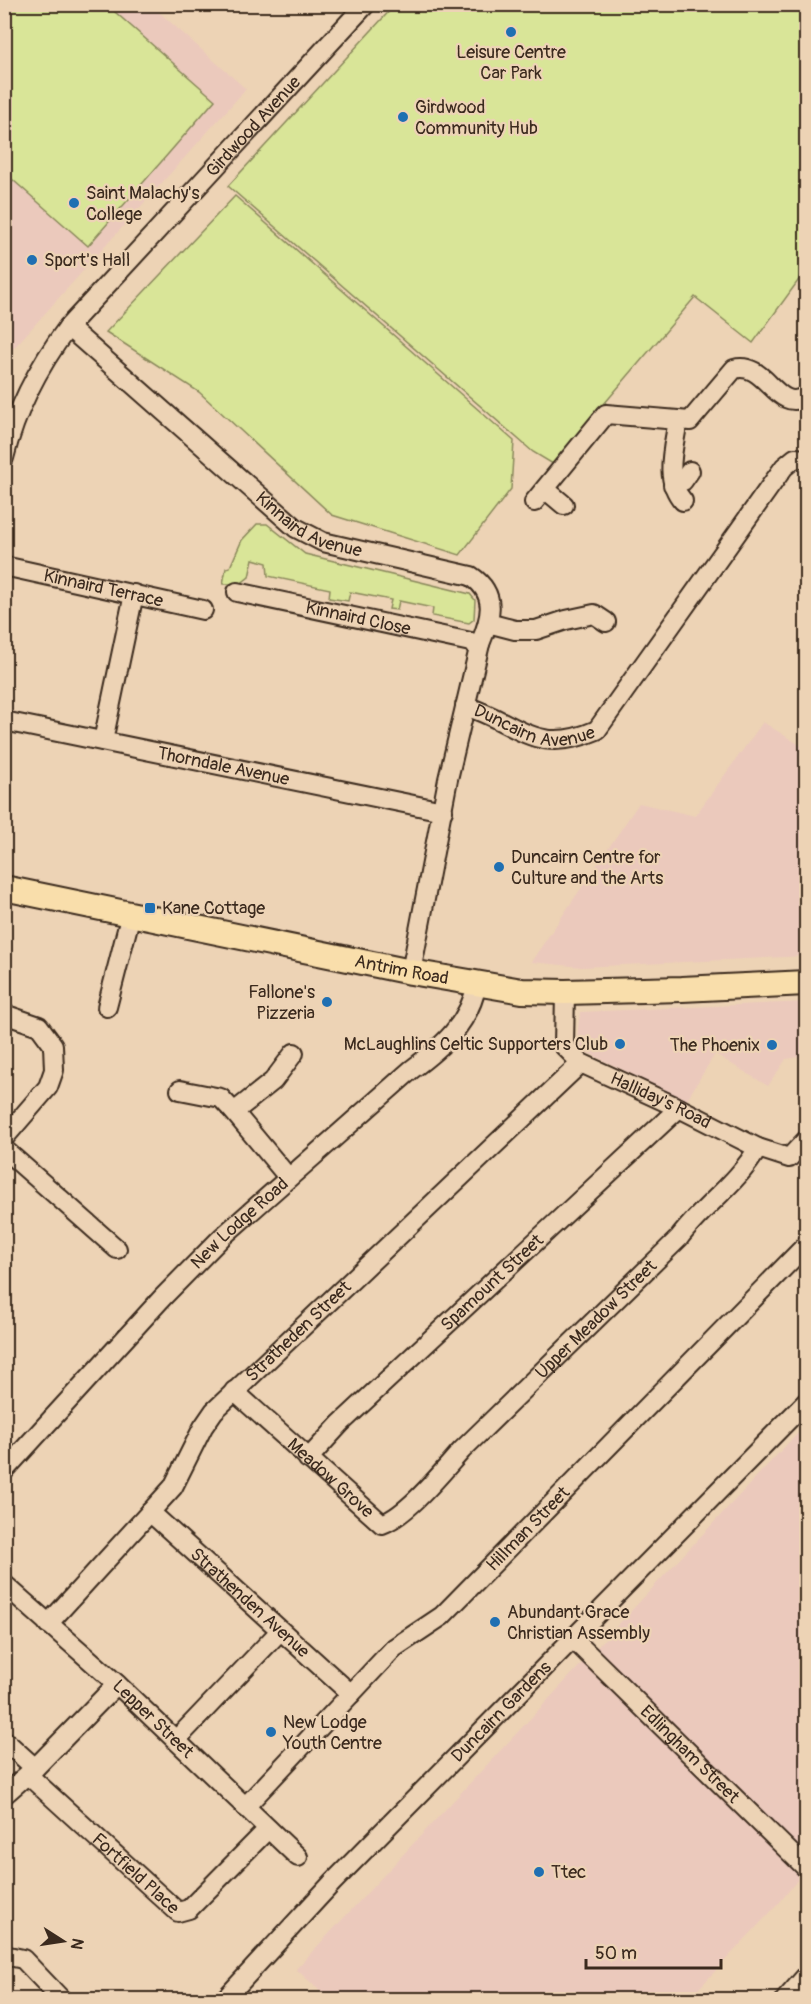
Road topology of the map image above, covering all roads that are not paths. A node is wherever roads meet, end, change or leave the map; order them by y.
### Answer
1 (366, 4) edge
2 (68, 327) junction
3 (807, 396) edge
4 (678, 420) junction
5 (4, 458) edge
6 (807, 459) edge
7 (690, 471) dead end
8 (564, 505) dead end
9 (4, 566) edge
10 (237, 592) dead end
11 (134, 594) junction
12 (203, 609) dead end
13 (606, 622) dead end
14 (488, 623) junction
15 (480, 644) junction
16 (465, 706) junction
17 (4, 721) edge
18 (103, 741) junction
19 (442, 811) junction
20 (4, 888) edge
21 (130, 914) junction
22 (411, 972) junction
23 (477, 983) junction
24 (807, 983) edge
25 (565, 992) junction
26 (107, 1007) dead end
27 (4, 1014) edge
28 (294, 1053) dead end
29 (581, 1063) junction
30 (180, 1090) dead end
31 (679, 1108) junction
32 (234, 1112) junction
33 (4, 1138) edge
34 (807, 1140) edge
35 (758, 1148) junction
36 (4, 1149) edge
37 (288, 1177) junction
38 (807, 1245) edge
39 (117, 1249) dead end
40 (234, 1391) junction
41 (807, 1402) edge
42 (308, 1459) junction
43 (4, 1471) edge
44 (429, 1486) joint
45 (150, 1512) junction
46 (4, 1584) edge
47 (48, 1624) junction
48 (280, 1631) junction
49 (573, 1639) junction
50 (117, 1684) junction
51 (351, 1694) junction
52 (4, 1740) edge
53 (176, 1740) junction
54 (32, 1771) junction
55 (4, 1795) edge
56 (245, 1807) junction
57 (268, 1829) junction
58 (298, 1857) dead end
59 (807, 1868) edge
60 (4, 1955) edge
61 (807, 1976) edge
62 (62, 2000) edge
63 (224, 2000) edge
64 (785, 2000) edge

1 - 2 street, Girdwood Avenue
2 - 5 street, Girdwood Avenue
2 - 14 street, Kinnaird Avenue
3 - 4 street
4 - 7 street
4 - 8 street
6 - 16 street, Duncairn Avenue
9 - 11 street, Kinnaird Terrace
10 - 15 street, Kinnaird Close
11 - 12 street, Kinnaird Terrace
11 - 18 street
13 - 14 street
14 - 15 street, Kinnaird Avenue
15 - 16 street, Kinnaird Avenue
16 - 19 street, Duncairn Avenue
17 - 18 street, Thorndale Avenue
18 - 19 street, Thorndale Avenue
19 - 22 street, Duncairn Avenue
20 - 21 main road, Antrim Road
21 - 22 main road, Antrim Road
21 - 26 street
22 - 23 main road, Antrim Road
23 - 25 main road, Antrim Road
23 - 37 street, New Lodge Road
24 - 25 main road, Antrim Road
25 - 29 street, Halliday's Road
27 - 33 street
28 - 32 street
29 - 31 street, Halliday's Road
29 - 40 street, Stratheden Street
30 - 32 street
31 - 35 street, Halliday's Road
31 - 42 street, Spamount Street
32 - 37 street
34 - 35 street, Halliday's Road
35 - 44 street, Upper Meadow Street
36 - 39 street
37 - 43 street, New Lodge Road
38 - 51 street, Hillman Street
40 - 42 street, Meadow Grove
40 - 45 street, Stratheden Street
41 - 49 street, Duncairn Gardens
42 - 44 street, Meadow Grove
45 - 47 street, Stratheden Street
45 - 48 street, Strathenden Avenue
46 - 47 street, Lepper Street
47 - 50 street, Lepper Street
48 - 51 street, Strathenden Avenue
48 - 53 street
49 - 59 street, Edlingham Street
49 - 63 street, Duncairn Gardens
50 - 53 street, Lepper Street
50 - 54 street
51 - 56 street, Hillman Street
52 - 54 street
53 - 56 street, Lepper Street
54 - 55 street
54 - 57 street, Fortfield Place
56 - 57 street, Lepper Street
57 - 58 street, Lepper Street
60 - 62 street
61 - 64 street

